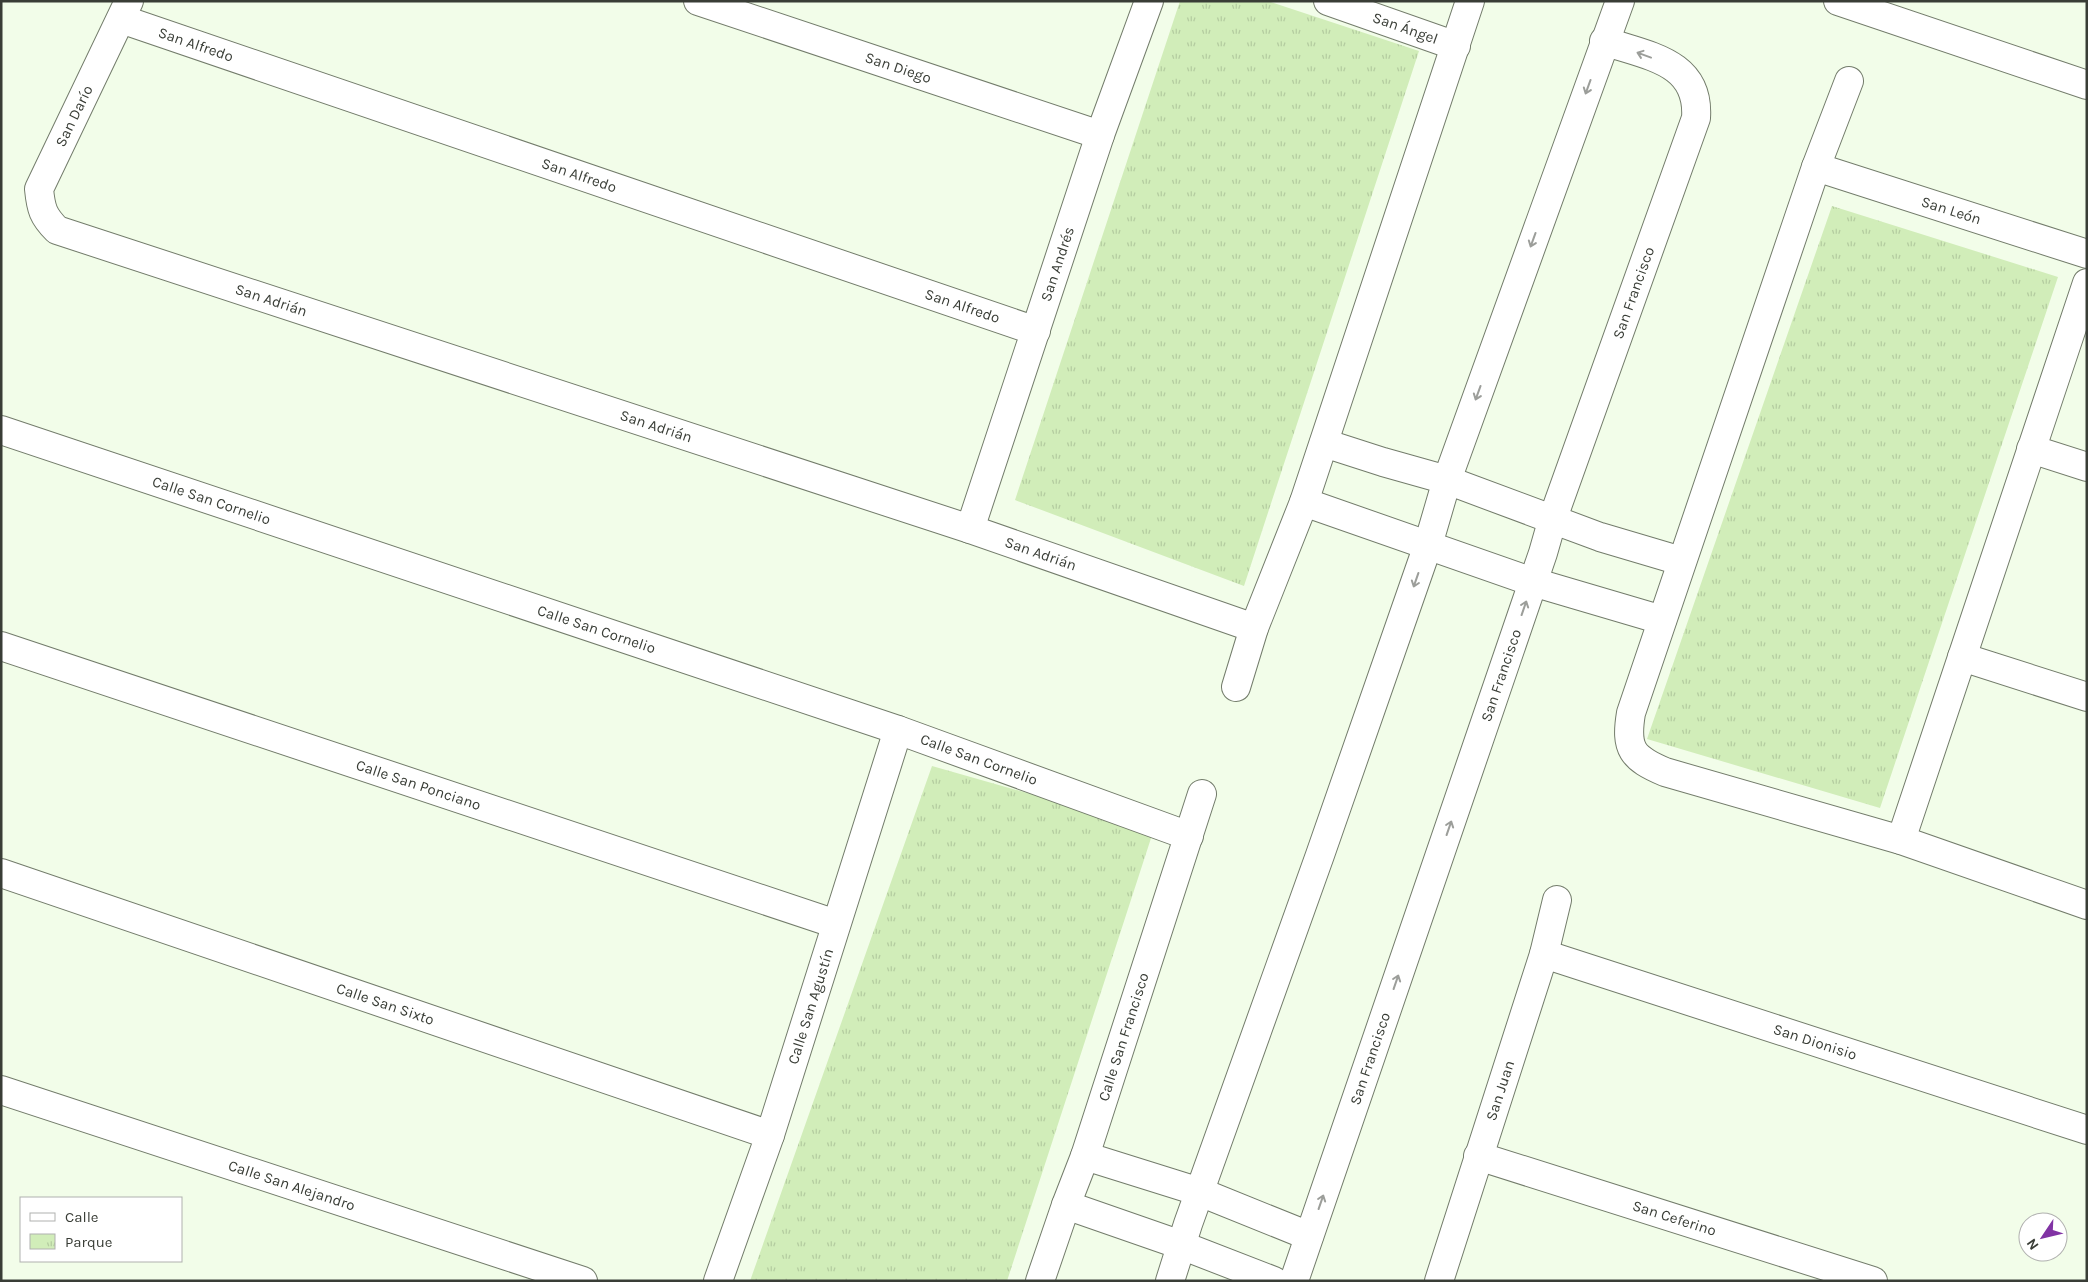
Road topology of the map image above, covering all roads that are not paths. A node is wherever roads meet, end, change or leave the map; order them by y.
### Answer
1 (698, 1) edge
2 (1149, 1) edge
3 (1328, 1) edge
4 (1470, 1) edge
5 (1620, 1) edge
6 (1838, 1) edge
7 (125, 10) edge
8 (1604, 41) junction
9 (1456, 46) junction
10 (1849, 81) dead end
11 (2087, 85) edge
12 (1100, 135) junction
13 (1816, 167) junction
14 (57, 230) joint
15 (2087, 254) edge
16 (2087, 283) edge
17 (1036, 331) junction
18 (1, 430) edge
19 (1324, 443) junction
20 (2032, 449) junction
21 (2087, 467) edge
22 (1447, 480) junction
23 (1304, 502) junction
24 (1553, 518) junction
25 (970, 529) junction
26 (1428, 545) junction
27 (1681, 561) junction
28 (1533, 582) junction
29 (1662, 620) junction
30 (1254, 628) junction
31 (1, 646) edge
32 (1962, 657) junction
33 (1236, 687) dead end
34 (2087, 697) edge
35 (898, 730) junction
36 (1202, 794) dead end
37 (1189, 836) junction
38 (1902, 840) junction
39 (1, 873) edge
40 (1557, 900) dead end
41 (2087, 905) edge
42 (836, 924) junction
43 (1544, 954) junction
44 (1, 1090) edge
45 (2087, 1130) edge
46 (770, 1135) junction
47 (1085, 1156) junction
48 (1478, 1156) junction
49 (1200, 1192) junction
50 (1066, 1205) junction
51 (1309, 1236) junction
52 (1181, 1244) junction
53 (584, 1281) edge
54 (718, 1281) edge
55 (1040, 1281) edge
56 (1170, 1281) edge
57 (1274, 1281) edge
58 (1294, 1281) edge
59 (1439, 1281) edge
60 (1873, 1281) edge

1 - 12 street, San Diego
2 - 12 street, San Andrés
3 - 9 street, San Ángel
4 - 9 street
5 - 8 street
6 - 11 street
7 - 14 street, San Darío
7 - 17 street, San Alfredo
8 -> 22 street
24 -> 8 street, San Francisco
9 - 19 street
10 - 13 street
12 - 17 street, San Andrés
13 - 15 street, San León
13 - 27 street
14 - 25 street, San Adrián
16 - 20 street
17 - 25 street, San Andrés
18 - 35 street, Calle San Cornelio
19 - 22 street
19 - 23 street
20 - 21 street
20 - 32 street
22 - 24 street
22 - 26 street
23 - 26 street
23 - 30 street
24 - 27 street
24 - 28 street, San Francisco
25 - 30 street, San Adrián
26 - 28 street
26 -> 49 street
27 - 29 street
28 - 29 street
51 -> 28 street, San Francisco
29 - 38 street
30 - 33 street
31 - 42 street, Calle San Ponciano
32 - 34 street
32 - 38 street
35 - 37 street, Calle San Cornelio
35 - 42 street, Calle San Agustín
36 - 37 street, Calle San Francisco
37 - 47 street, Calle San Francisco
38 - 41 street
39 - 46 street, Calle San Sixto
40 - 43 street, San Juan
42 - 46 street, Calle San Agustín
43 - 45 street, San Dionisio
43 - 48 street, San Juan
44 - 53 street, Calle San Alejandro
46 - 54 street, Calle San Agustín
47 - 49 street
47 - 50 street, Calle San Francisco
48 - 59 street, San Juan
48 - 60 street, San Ceferino
49 - 51 street
49 - 52 street
50 - 52 street
50 - 55 street, Calle San Francisco
51 - 58 street, San Francisco
52 - 56 street
52 - 57 street

